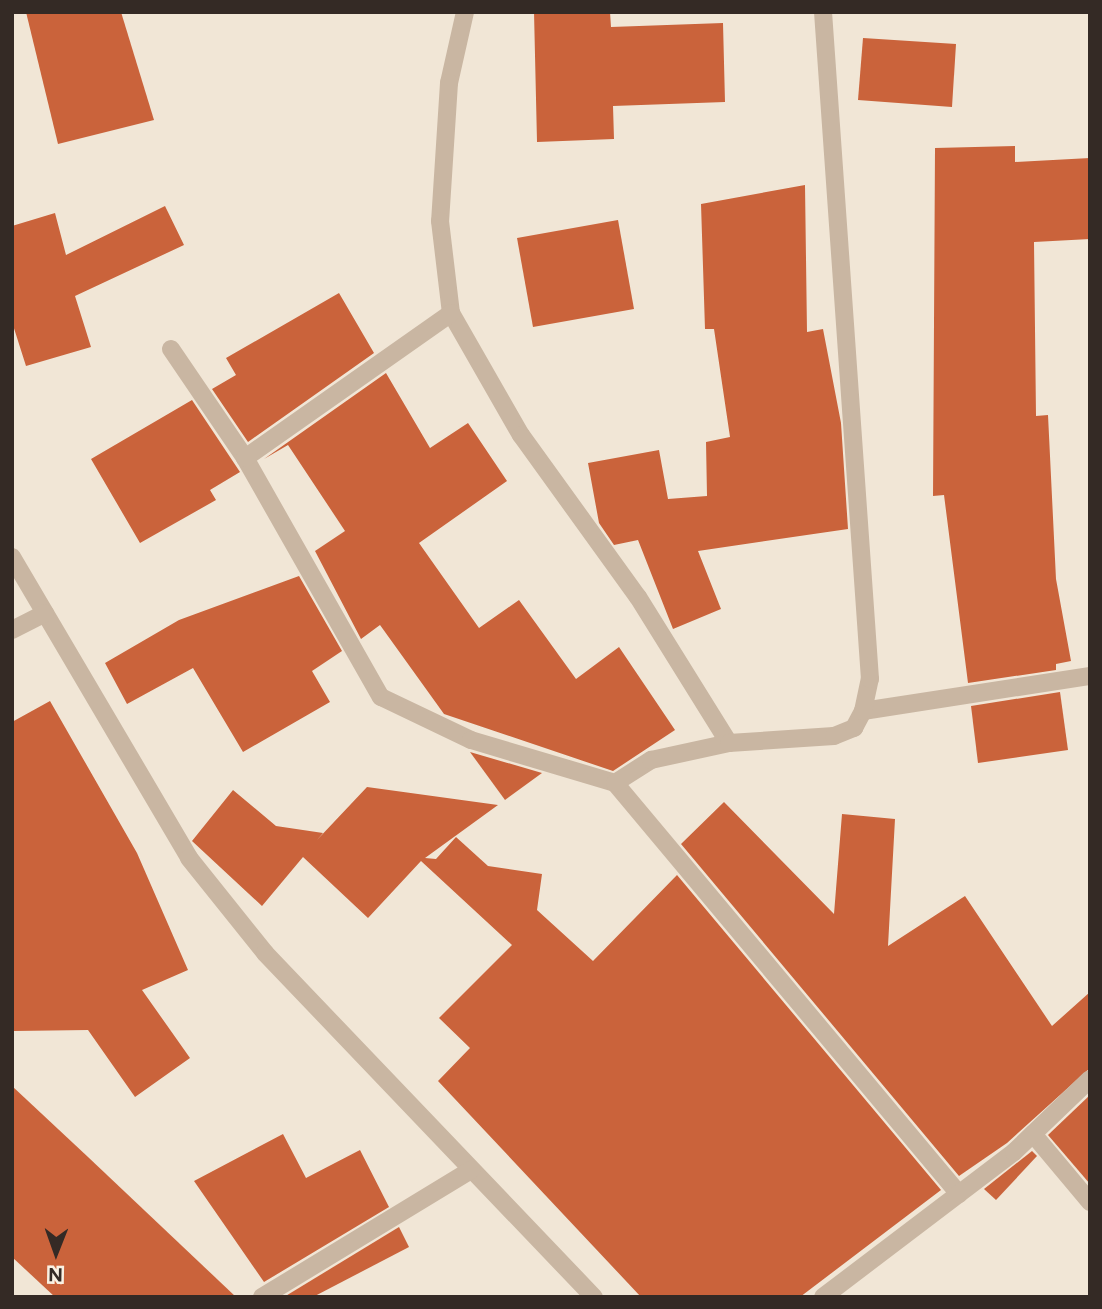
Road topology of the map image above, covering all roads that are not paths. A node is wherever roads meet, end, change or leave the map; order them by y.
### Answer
1 (465, 12) edge
2 (822, 12) edge
3 (451, 313) junction
4 (171, 349) dead end
5 (245, 457) junction
6 (12, 558) edge
7 (45, 613) junction
8 (12, 630) edge
9 (1090, 676) edge
10 (863, 711) junction
11 (729, 743) junction
12 (615, 783) junction
13 (1090, 1079) edge
14 (1033, 1134) junction
15 (471, 1170) junction
16 (959, 1194) junction
17 (1090, 1202) edge
18 (262, 1297) edge
19 (594, 1297) edge
20 (823, 1297) edge

1 - 3 street
2 - 10 street
3 - 5 street
3 - 11 street
4 - 5 street
5 - 12 street
6 - 7 street
7 - 8 street
7 - 15 street
9 - 10 street
10 - 11 street
11 - 12 street
12 - 16 street
13 - 14 street
14 - 16 street
14 - 17 street
15 - 18 street
15 - 19 street
16 - 20 street

